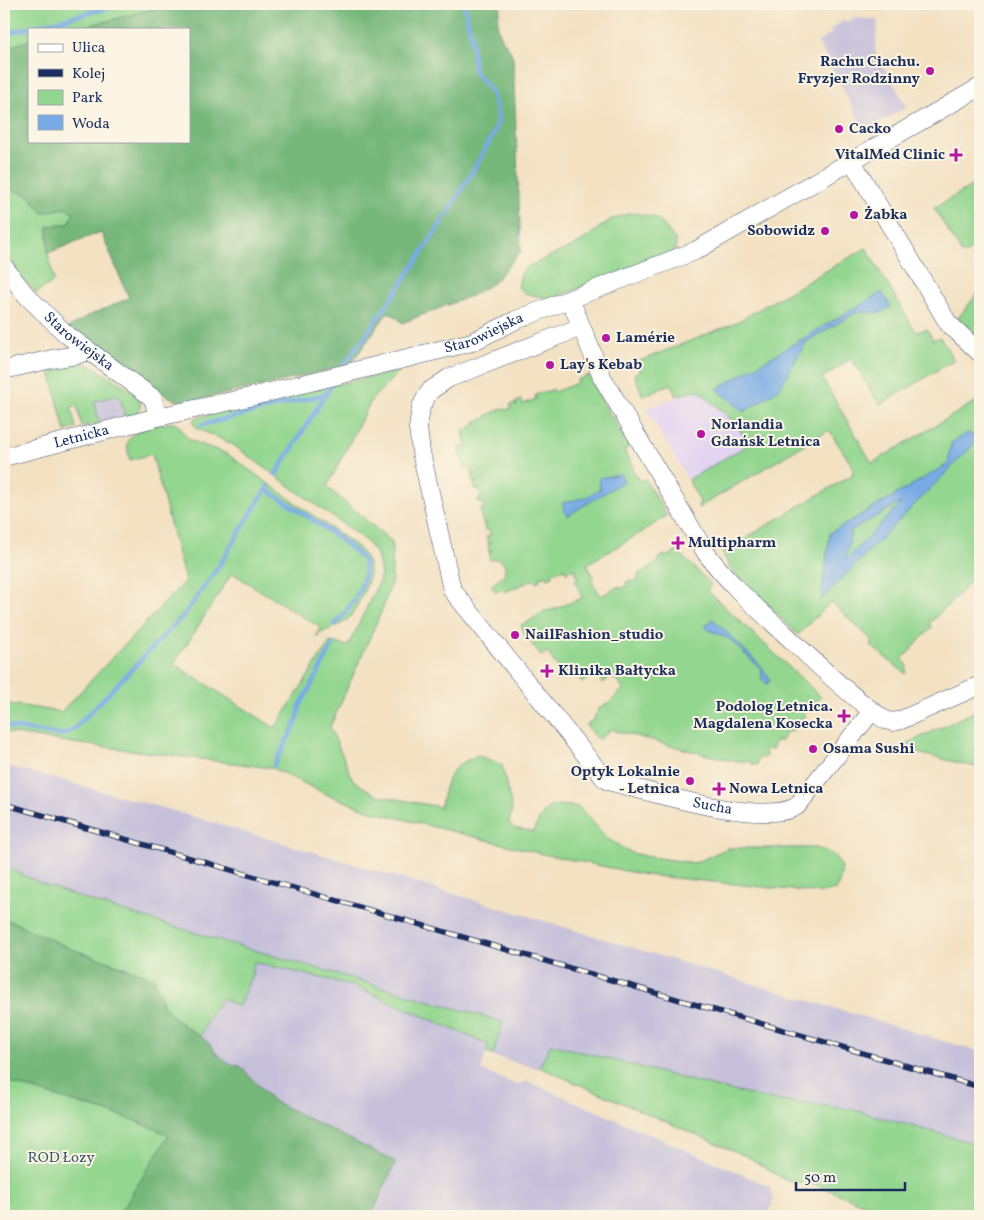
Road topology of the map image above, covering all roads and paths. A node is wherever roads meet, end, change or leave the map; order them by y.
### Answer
1 (980, 87) edge
2 (852, 161) junction
3 (4, 267) edge
4 (570, 299) junction
5 (581, 327) junction
6 (87, 351) junction
7 (980, 353) edge
8 (4, 370) edge
9 (158, 417) junction
10 (4, 457) edge
11 (470, 611) joint
12 (980, 685) edge
13 (872, 711) junction

1 - 2 street, Starowiejska
2 - 4 street, Starowiejska
2 - 7 street
3 - 6 street, Starowiejska
4 - 5 street
4 - 9 street, Starowiejska
5 - 11 street, Starowiejska
5 - 13 street
6 - 8 street
6 - 9 street, Starowiejska
9 - 10 street, Letnicka
11 - 13 street, Sucha
12 - 13 street

